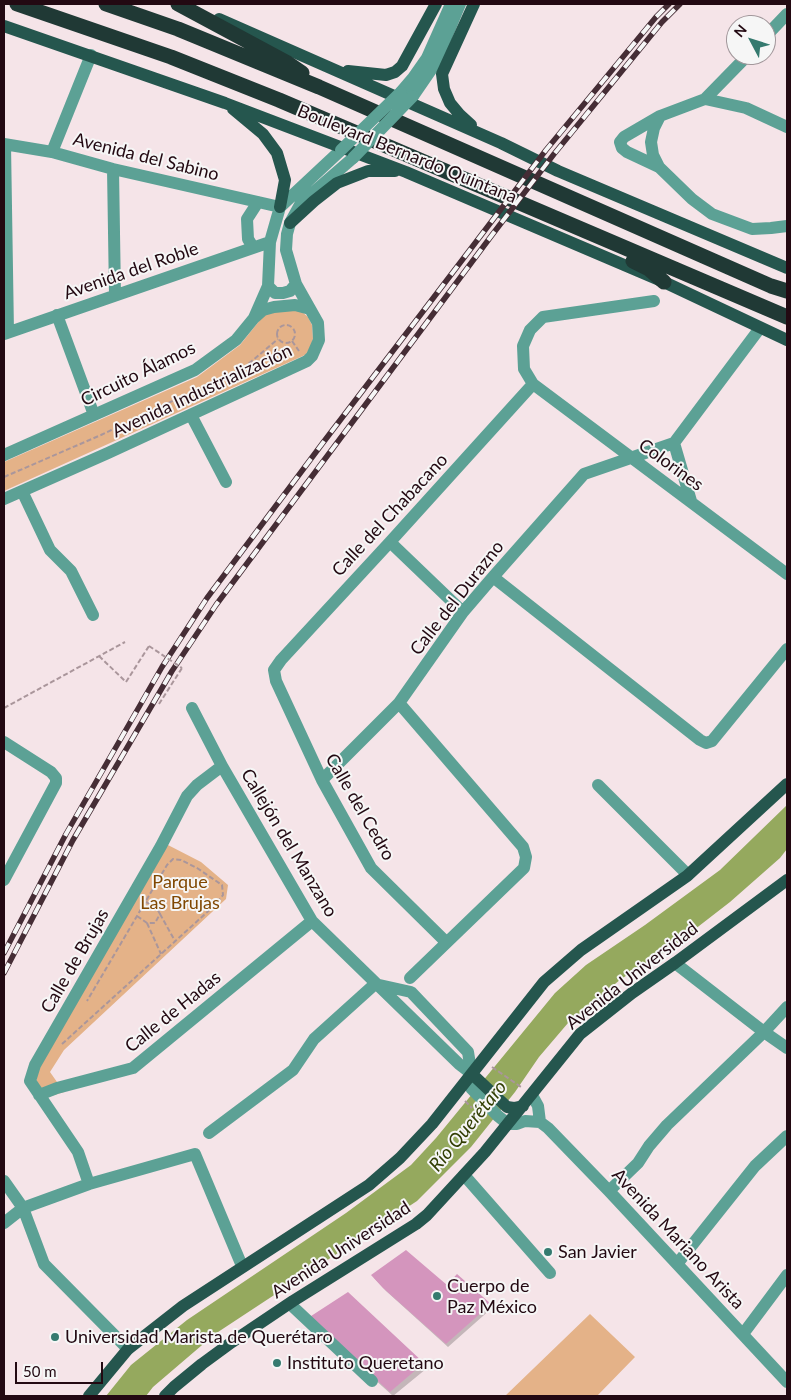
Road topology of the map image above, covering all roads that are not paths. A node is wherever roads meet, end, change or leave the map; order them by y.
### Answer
1 (17, 4) edge
2 (106, 4) edge
3 (178, 4) edge
4 (184, 4) edge
5 (436, 4) edge
6 (451, 4) edge
7 (460, 4) edge
8 (474, 4) edge
9 (787, 14) edge
10 (4, 26) edge
11 (776, 26) edge
12 (91, 55) junction
13 (738, 65) edge
14 (333, 69) junction
15 (319, 87) junction
16 (407, 94) junction
17 (705, 99) junction
18 (226, 102) junction
19 (660, 116) junction
20 (787, 127) edge
21 (501, 143) junction
22 (5, 144) edge
23 (52, 152) junction
24 (659, 167) junction
25 (113, 169) junction
26 (406, 172) junction
27 (258, 202) junction
28 (280, 207) junction
29 (290, 223) junction
30 (787, 226) edge
31 (576, 227) junction
32 (270, 242) junction
33 (253, 247) junction
34 (787, 268) edge
35 (664, 282) junction
36 (296, 284) junction
37 (268, 286) junction
38 (787, 291) edge
39 (115, 295) junction
40 (654, 301) dead end
41 (310, 309) junction
42 (57, 316) junction
43 (787, 317) edge
44 (254, 318) junction
45 (760, 328) junction
46 (6, 333) edge
47 (787, 340) edge
48 (533, 384) junction
49 (94, 415) junction
50 (191, 415) junction
51 (674, 442) junction
52 (4, 455) edge
53 (632, 457) junction
54 (226, 482) dead end
55 (22, 491) junction
56 (4, 499) edge
57 (692, 501) junction
58 (390, 542) junction
59 (787, 574) edge
60 (493, 577) junction
61 (463, 612) junction
62 (94, 615) dead end
63 (787, 650) edge
64 (274, 670) joint
65 (399, 704) junction
66 (192, 708) dead end
67 (4, 742) edge
68 (222, 766) junction
69 (322, 780) junction
70 (787, 784) edge
71 (598, 785) dead end
72 (688, 875) junction
73 (4, 880) edge
74 (787, 880) edge
75 (312, 921) junction
76 (446, 942) junction
77 (675, 964) junction
78 (410, 978) dead end
79 (375, 984) junction
80 (787, 1007) edge
81 (764, 1032) junction
82 (787, 1048) edge
83 (472, 1074) junction
84 (476, 1088) junction
85 (458, 1091) junction
86 (39, 1095) junction
87 (532, 1095) junction
88 (522, 1106) junction
89 (502, 1111) junction
90 (540, 1122) junction
91 (508, 1124) junction
92 (209, 1133) dead end
93 (787, 1136) edge
94 (464, 1175) junction
95 (4, 1181) edge
96 (89, 1184) junction
97 (609, 1191) junction
98 (23, 1208) junction
99 (4, 1224) edge
100 (677, 1264) junction
101 (242, 1266) junction
102 (550, 1273) dead end
103 (787, 1276) edge
104 (290, 1304) junction
105 (743, 1334) junction
106 (128, 1349) junction
107 (372, 1382) dead end
108 (787, 1382) edge
109 (89, 1396) edge
110 (166, 1396) edge

1 - 31 highway, Boulevard Bernardo Quintana
2 - 15 highway, Boulevard Bernardo Quintana
3 - 15 highway
4 - 14 main road
5 - 14 main road
6 - 16 street
7 - 16 street
8 - 21 main road
9 - 11 street
10 - 12 main road, Boulevard Bernardo Quintana
12 - 18 main road, Boulevard Bernardo Quintana
12 - 23 street
13 - 17 street
14 - 21 main road
15 - 38 highway, Boulevard Bernardo Quintana
16 - 28 street, bridge
16 - 29 street, Avenida Industrialización, bridge
17 - 19 street
17 - 20 street
18 - 26 main road, Boulevard Bernardo Quintana
18 - 28 main road
19 - 24 street
19 - 24 street
21 - 34 main road
22 - 23 street, Avenida del Sabino
22 - 46 street
23 - 25 street, Avenida del Sabino
24 - 30 street
25 - 27 street, Avenida del Sabino
25 - 39 street
26 - 29 main road
26 - 35 main road, Boulevard Bernardo Quintana
27 - 28 street, Avenida del Sabino
27 - 33 street
28 - 32 street, Circuito Álamos
29 - 36 street, Avenida Industrialización
31 - 35 highway
31 - 43 highway, Boulevard Bernardo Quintana
32 - 33 street, Avenida del Roble
32 - 37 street, Circuito Álamos
33 - 39 street, Avenida del Roble
35 - 45 main road, Boulevard Bernardo Quintana
36 - 37 street
36 - 41 street, Avenida Industrialización
37 - 44 street, Circuito Álamos
39 - 42 street, Avenida del Roble
40 - 48 street
41 - 44 street
41 - 50 street, Avenida Industrialización
42 - 46 street, Avenida del Roble
42 - 49 street
44 - 49 street, Circuito Álamos
45 - 47 main road, Boulevard Bernardo Quintana
45 - 51 street
48 - 53 street, Colorines
48 - 58 street, Calle del Chabacano
49 - 52 street, Circuito Álamos
50 - 54 street
50 - 55 street, Avenida Industrialización
51 - 53 street, Calle del Durazno
51 - 57 street
53 - 57 street, Colorines
53 - 60 street, Calle del Durazno
55 - 56 street, Avenida Industrialización
55 - 62 street
57 - 59 street, Colorines
58 - 61 street
58 - 64 street, Calle del Chabacano
60 - 61 street, Calle del Durazno
60 - 63 street
61 - 65 street, Calle del Durazno
64 - 69 street, Calle del Cedro
65 - 69 street, Calle del Durazno
65 - 76 street
66 - 68 street, Callejón del Manzano
67 - 73 street
68 - 75 street, Callejón del Manzano
68 - 86 street, Calle de Brujas
69 - 76 street, Calle del Cedro
70 - 72 main road
71 - 72 street
72 - 83 main road
74 - 77 main road, Avenida Universidad
75 - 79 street, Callejón del Manzano
75 - 86 street, Calle de Hadas
76 - 78 street
77 - 81 street
77 - 87 main road, Avenida Universidad
79 - 83 street, Callejón del Manzano
79 - 83 street
79 - 92 street
80 - 81 street
81 - 82 street
81 - 97 street
83 - 84 main road
83 - 85 main road
84 - 85 street
84 - 89 main road
85 - 101 main road
86 - 96 street, Calle de Brujas
87 - 88 main road, Avenida Universidad
87 - 90 street
88 - 89 main road
88 - 91 main road, Avenida Universidad
89 - 91 street
90 - 91 street
90 - 97 street, Avenida Mariano Arista
91 - 94 main road, Avenida Universidad
93 - 100 street
94 - 102 street
94 - 104 main road, Avenida Universidad
95 - 98 street
96 - 98 street
96 - 101 street
97 - 100 street, Avenida Mariano Arista
98 - 99 street
98 - 106 street
100 - 105 street, Avenida Mariano Arista
101 - 106 main road
103 - 105 street
104 - 107 street
104 - 110 main road, Avenida Universidad
105 - 108 street, Avenida Mariano Arista
106 - 109 main road

